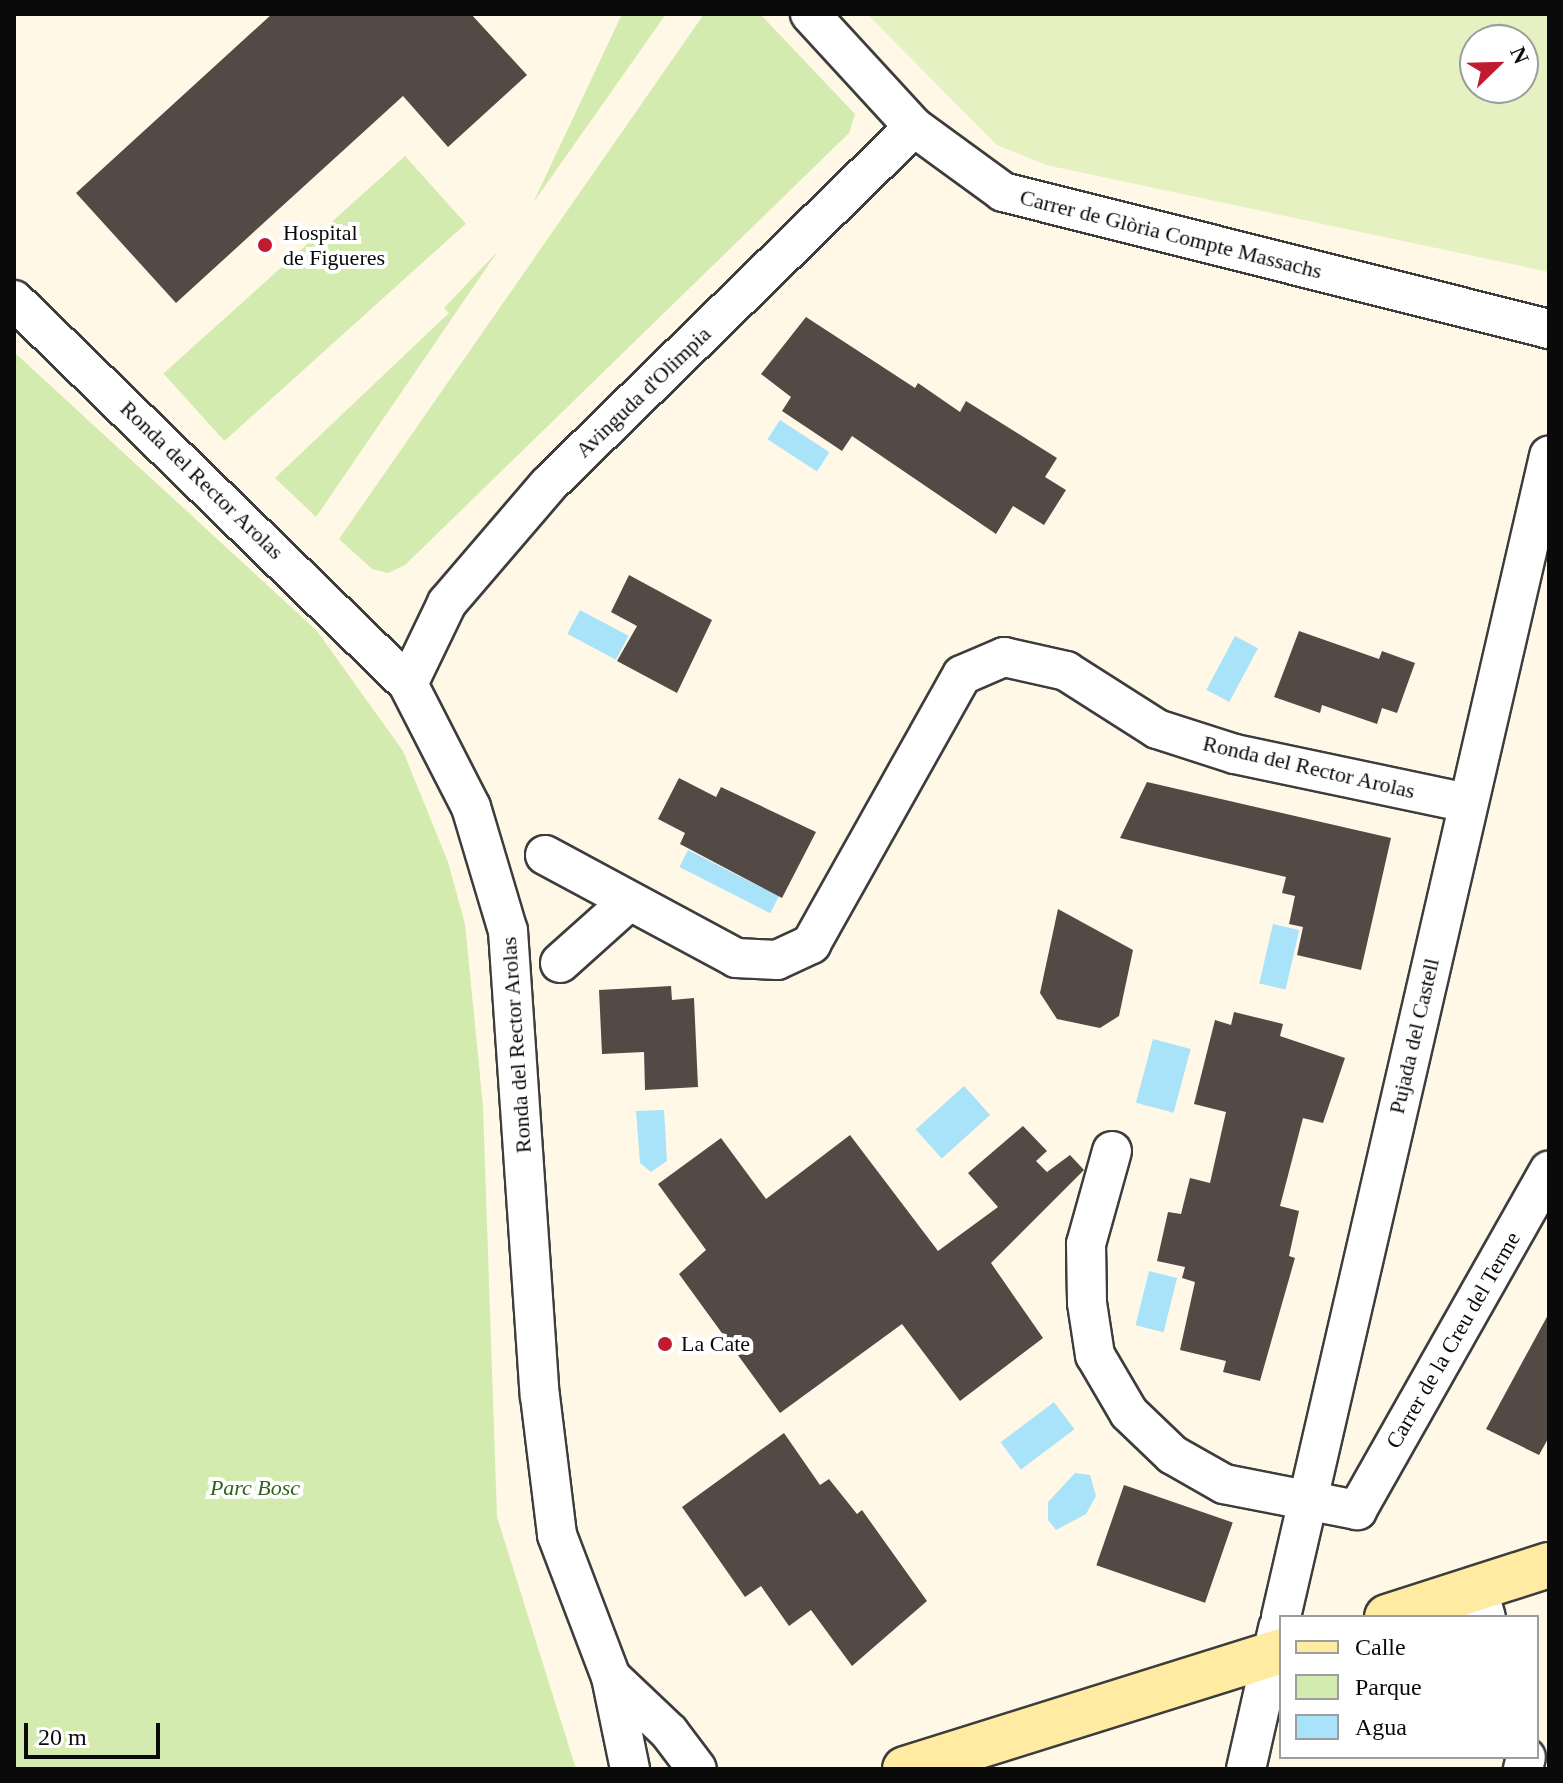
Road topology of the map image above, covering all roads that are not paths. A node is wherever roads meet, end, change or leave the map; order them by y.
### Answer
1 (810, 14) edge
2 (914, 127) junction
3 (14, 300) edge
4 (1549, 329) edge
5 (1549, 456) edge
6 (408, 684) junction
7 (1468, 803) junction
8 (545, 855) dead end
9 (626, 904) junction
10 (560, 963) dead end
11 (1112, 1151) dead end
12 (1549, 1171) edge
13 (1305, 1501) junction
14 (1549, 1565) edge
15 (1482, 1602) edge
16 (1283, 1615) edge
17 (1400, 1615) edge
18 (1279, 1635) edge
19 (611, 1677) junction
20 (630, 1769) edge
21 (697, 1769) edge
22 (905, 1769) edge
23 (1246, 1769) edge

1 - 2 street, Carrer de Glòria Compte Massachs
2 - 4 street, Carrer de Glòria Compte Massachs
2 - 6 street, Avinguda d'Olimpia
3 - 6 street, Ronda del Rector Arolas
5 - 7 street, Pujada del Castell
6 - 19 street, Ronda del Rector Arolas
7 - 9 street, Ronda del Rector Arolas
7 - 13 street, Pujada del Castell
8 - 9 street, Ronda del Rector Arolas
9 - 10 street
11 - 13 street
12 - 13 street, Carrer de la Creu del Terme
13 - 16 street, Pujada del Castell
14 - 15 main road
15 - 17 main road
18 - 22 main road
18 - 23 street, Pujada del Castell
19 - 20 street, Ronda del Rector Arolas
19 - 21 street, Ronda del Rector Arolas

